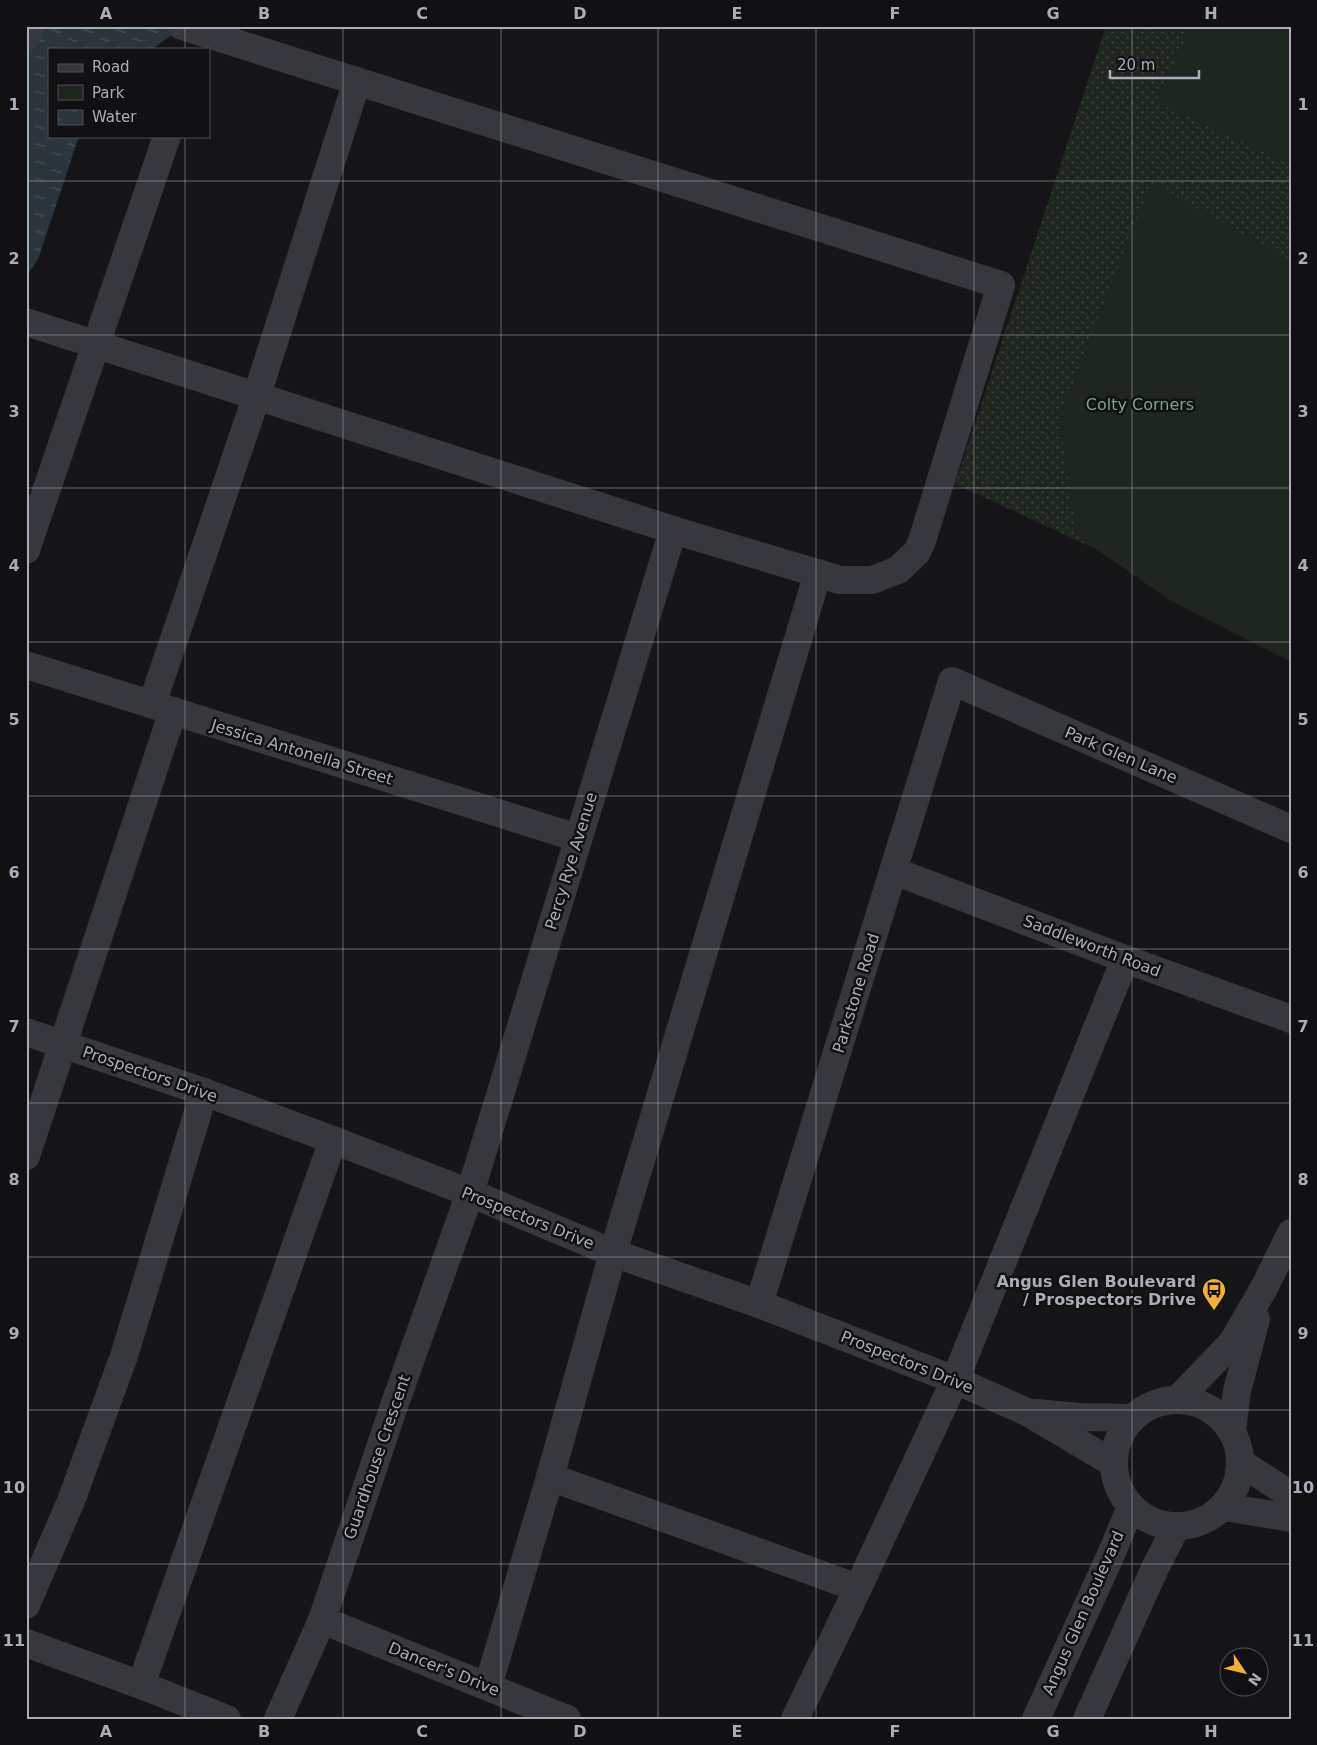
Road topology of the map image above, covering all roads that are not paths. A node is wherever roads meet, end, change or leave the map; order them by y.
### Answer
1 (30, 26) edge
2 (196, 34) edge
3 (26, 37) edge
4 (357, 81) junction
5 (166, 138) edge
6 (26, 322) edge
7 (97, 344) junction
8 (257, 395) junction
9 (673, 530) junction
10 (26, 550) edge
11 (818, 573) junction
12 (26, 665) edge
13 (952, 681) joint
14 (162, 708) junction
15 (1291, 829) edge
16 (578, 838) junction
17 (894, 871) junction
18 (1126, 959) junction
19 (1291, 1019) edge
20 (26, 1032) edge
21 (63, 1044) junction
22 (204, 1092) junction
23 (333, 1140) junction
24 (26, 1156) edge
25 (470, 1193) junction
26 (1291, 1233) edge
27 (612, 1252) junction
28 (1264, 1288) junction
29 (759, 1304) junction
30 (955, 1380) junction
31 (1178, 1399) junction
32 (1027, 1412) junction
33 (1132, 1418) junction
34 (1232, 1431) junction
35 (1113, 1463) junction
36 (1241, 1463) junction
37 (550, 1478) junction
38 (1291, 1496) edge
39 (1131, 1507) junction
40 (1224, 1507) junction
41 (1291, 1518) edge
42 (1176, 1527) junction
43 (858, 1588) junction
44 (26, 1605) edge
45 (322, 1620) junction
46 (26, 1643) edge
47 (141, 1685) junction
48 (488, 1686) junction
49 (559, 1718) edge
50 (227, 1719) edge
51 (278, 1719) edge
52 (794, 1719) edge
53 (1036, 1719) edge
54 (1087, 1719) edge

1 - 3 street
2 - 4 street
4 - 8 street
4 - 11 street
5 - 7 street
6 - 7 street
7 - 8 street
7 - 10 street
8 - 9 street
8 - 14 street
9 - 11 street
9 - 16 street, Percy Rye Avenue
11 - 27 street
12 - 14 street, Jessica Antonella Street
13 - 15 street, Park Glen Lane
13 - 17 street, Parkstone Road
14 - 16 street, Jessica Antonella Street
14 - 21 street
16 - 25 street, Percy Rye Avenue
17 - 18 street, Saddleworth Road
17 - 29 street, Parkstone Road
18 - 19 street, Saddleworth Road
18 - 30 street
20 - 21 street, Prospectors Drive
21 - 22 street, Prospectors Drive
21 - 24 street
22 - 23 street, Prospectors Drive
22 - 44 street
23 - 25 street, Prospectors Drive
23 - 47 street
25 - 27 street, Prospectors Drive
25 - 45 street, Guardhouse Crescent
26 - 28 street
27 - 29 street, Prospectors Drive
27 - 37 street
28 - 31 street
28 - 34 street
29 - 30 street, Prospectors Drive
30 - 32 street, Prospectors Drive
30 - 43 street
31 - 33 street
31 - 34 street
32 - 33 street, Prospectors Drive
32 - 35 street, Prospectors Drive
33 - 35 street
34 - 36 street
35 - 39 street
36 - 38 street
36 - 40 street
37 - 43 street
37 - 48 street
39 - 42 street
39 - 53 street, Angus Glen Boulevard
40 - 41 street
40 - 42 street
42 - 54 street
43 - 52 street
45 - 48 street, Dancer's Drive
45 - 51 street, Guardhouse Crescent
46 - 47 street
47 - 50 street
48 - 49 street, Dancer's Drive

